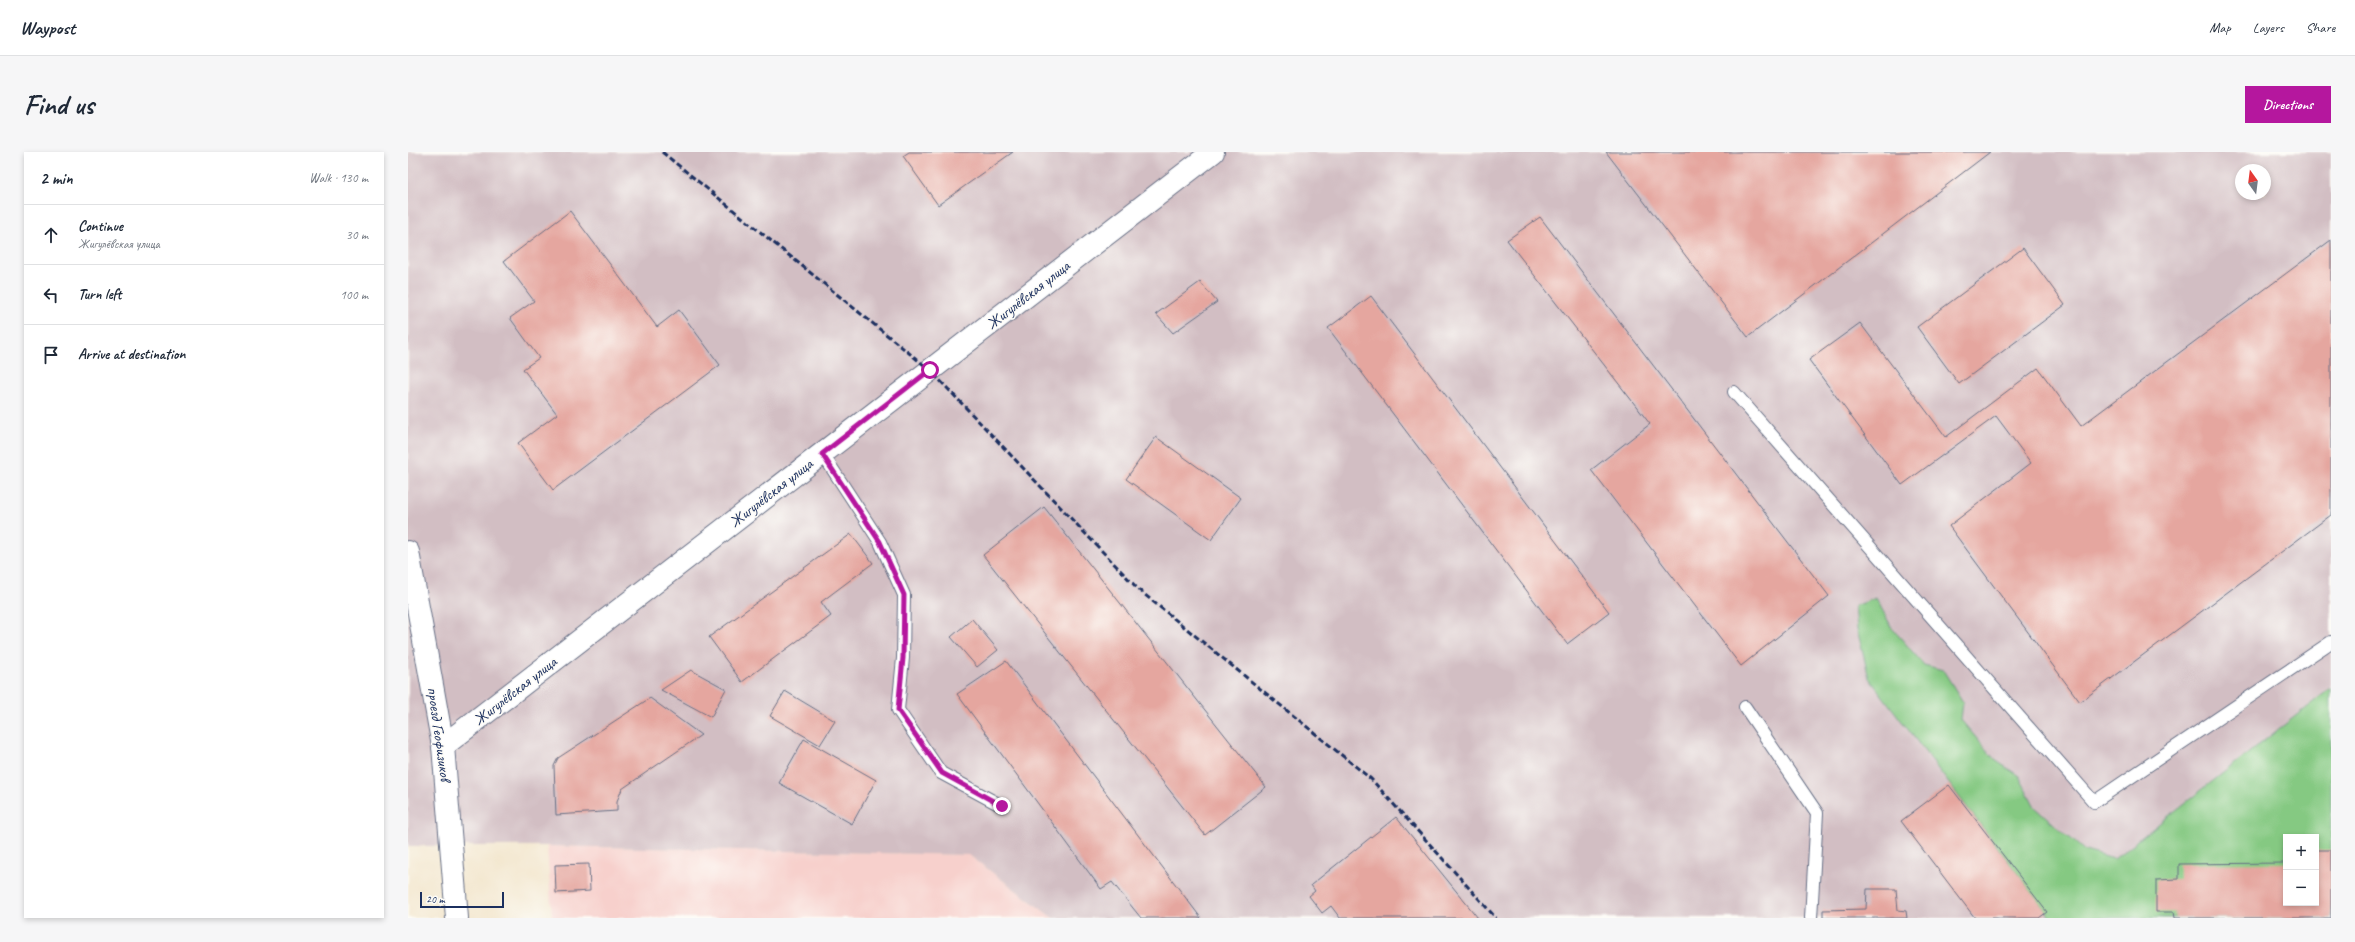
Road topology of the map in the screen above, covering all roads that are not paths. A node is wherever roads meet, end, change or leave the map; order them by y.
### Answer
1 (1213, 152) edge
2 (1734, 392) dead end
3 (822, 454) junction
4 (408, 552) edge
5 (413, 612) edge
6 (2331, 642) edge
7 (1745, 707) dead end
8 (443, 746) junction
9 (1002, 806) dead end
10 (457, 918) edge
11 (1811, 918) edge

1 - 3 street, Жигулёвская улица
2 - 6 lane
3 - 8 street, Жигулёвская улица
3 - 9 lane
4 - 5 street, проезд Геофизиков
5 - 8 street, проезд Геофизиков
7 - 11 lane
8 - 10 street, проезд Геофизиков

